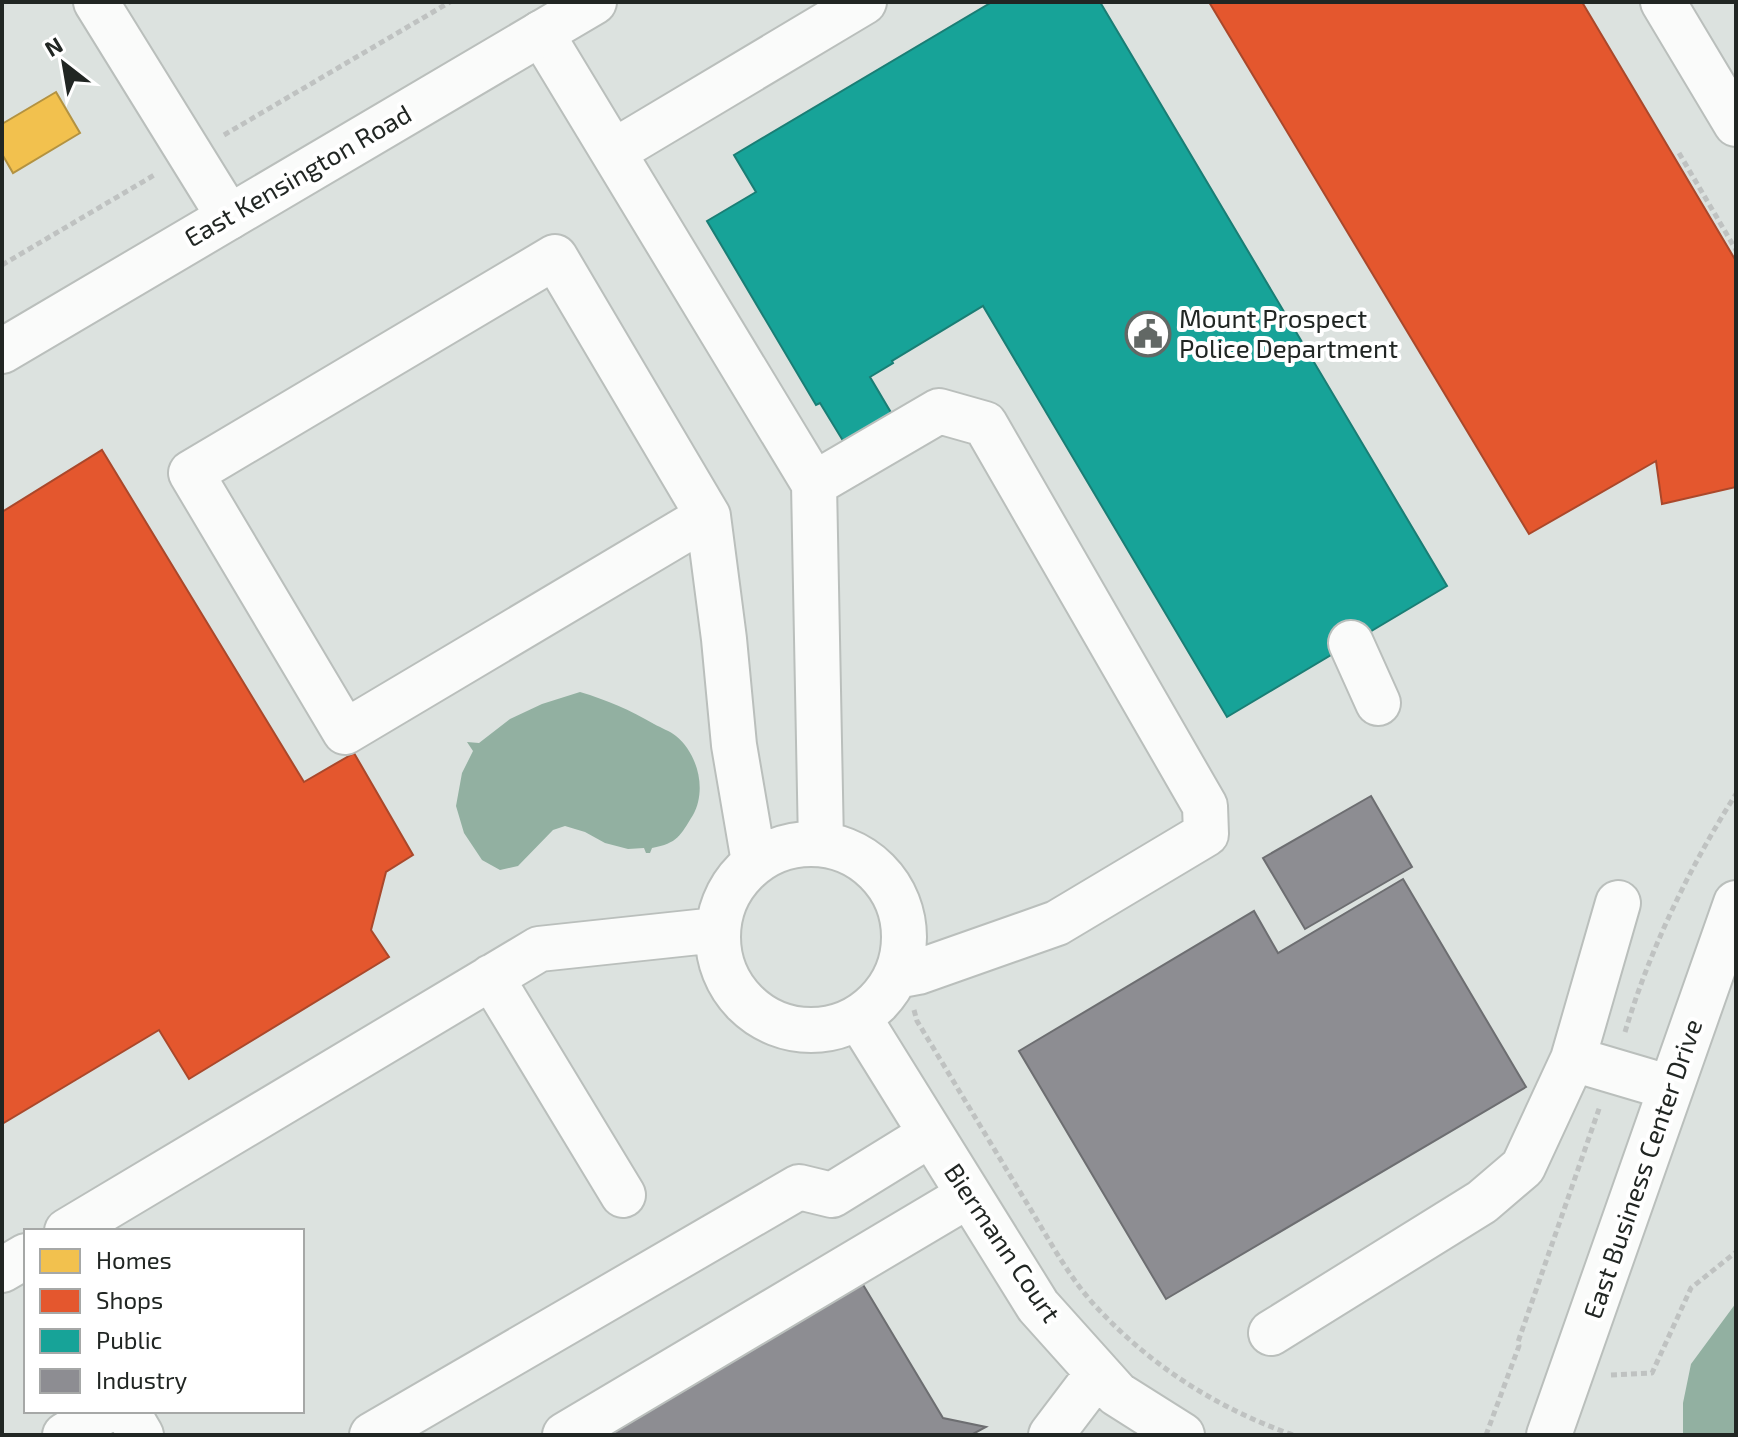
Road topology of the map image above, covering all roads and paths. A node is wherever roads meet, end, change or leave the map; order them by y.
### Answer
1 (96, 2) edge
2 (594, 2) edge
3 (864, 2) edge
4 (1663, 2) edge
5 (541, 33) junction
6 (1736, 124) edge
7 (613, 152) junction
8 (1679, 153) dead end
9 (229, 217) junction
10 (1736, 250) edge
11 (2, 351) edge
12 (814, 484) junction
13 (708, 516) junction
14 (1351, 643) dead end
15 (1378, 703) dead end
16 (821, 844) junction
17 (754, 862) junction
18 (1618, 903) dead end
19 (1736, 903) edge
20 (717, 930) junction
21 (907, 974) junction
22 (491, 977) junction
23 (859, 1018) junction
24 (1573, 1059) junction
25 (1671, 1088) junction
26 (931, 1134) junction
27 (623, 1195) dead end
28 (969, 1195) junction
29 (70, 1229) edge
30 (1736, 1252) edge
31 (24, 1257) edge
32 (2, 1270) edge
33 (1271, 1333) dead end
34 (1098, 1373) junction
35 (1608, 1375) dead end
36 (102, 1413) edge
37 (128, 1413) edge
38 (65, 1435) edge
39 (141, 1435) edge
40 (372, 1435) edge
41 (565, 1435) edge
42 (1051, 1435) edge
43 (1182, 1435) edge
44 (1293, 1435) edge
45 (1549, 1435) edge

1 - 9 street
2 - 5 street, East Kensington Road
3 - 7 street
4 - 6 street
5 - 7 street
5 - 9 street, East Kensington Road
7 - 12 street
8 - 10 path
9 - 11 street, East Kensington Road
12 - 16 street
12 - 21 street
13 - 13 street
13 - 17 street
14 - 15 street
16 - 17 street
16 - 21 street
17 - 20 street
18 - 24 street
19 - 25 street, East Business Center Drive
20 - 22 street
20 - 23 street
21 - 23 street
21 - 44 path
22 - 27 street
22 - 29 street
23 - 26 street, Biermann Court
24 - 25 street
24 - 33 street
25 - 45 street, East Business Center Drive
26 - 28 street, Biermann Court
26 - 40 street
28 - 34 street, Biermann Court
28 - 41 street
30 - 35 path
31 - 32 street
34 - 42 street
34 - 43 street, Biermann Court
36 - 38 street
37 - 39 street

